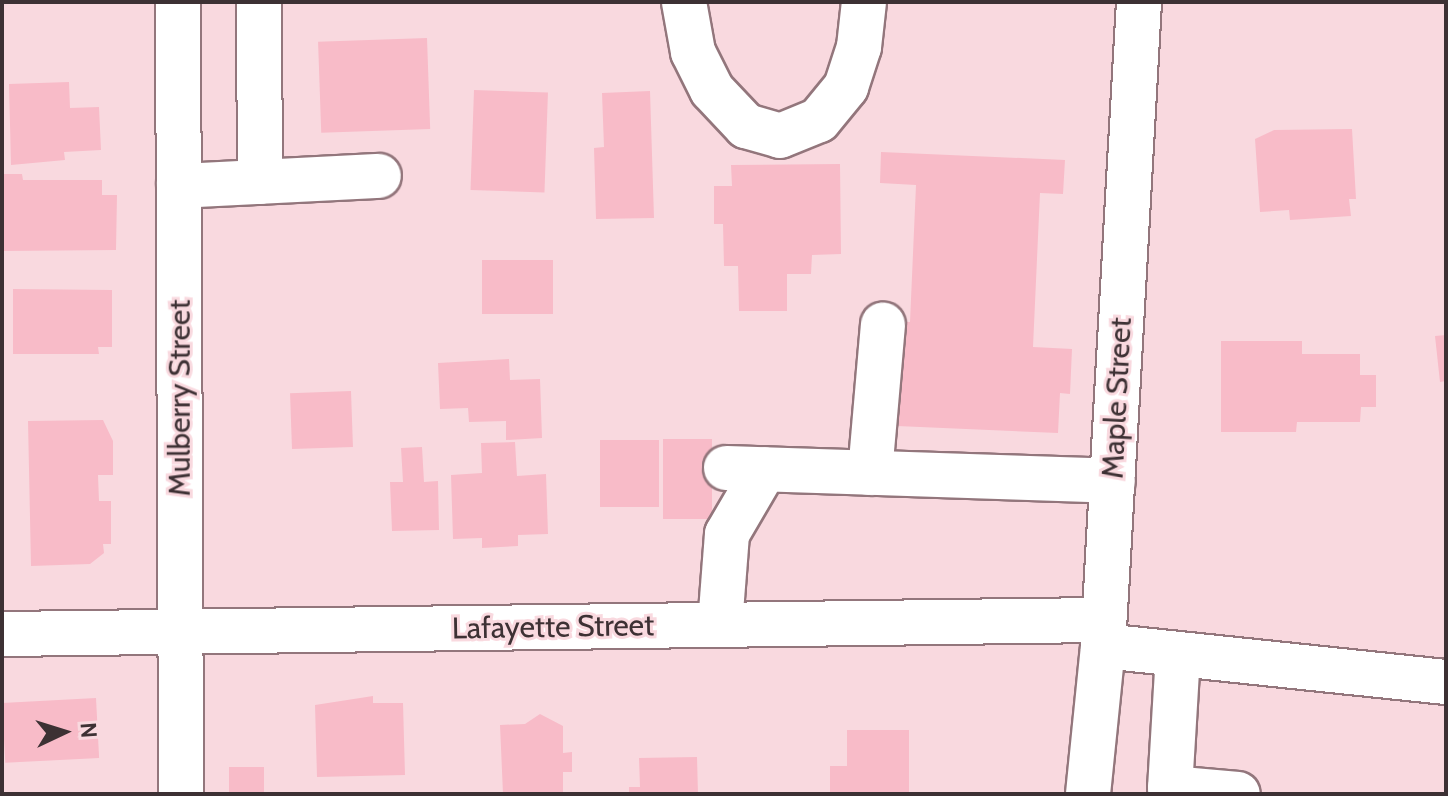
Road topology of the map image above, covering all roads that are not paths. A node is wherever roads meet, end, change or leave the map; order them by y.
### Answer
1 (178, 2) edge
2 (259, 2) edge
3 (684, 2) edge
4 (864, 2) edge
5 (1139, 2) edge
6 (379, 176) dead end
7 (260, 182) junction
8 (179, 186) junction
9 (883, 325) dead end
10 (870, 473) junction
11 (1113, 481) junction
12 (720, 625) junction
13 (180, 632) junction
14 (1103, 633) junction
15 (2, 634) edge
16 (1178, 654) junction
17 (1446, 682) edge
18 (181, 794) edge
19 (1088, 794) edge
20 (1238, 794) edge

1 - 8 street, Mulberry Street
2 - 7 street
3 - 4 street
5 - 11 street, Maple Street
6 - 7 street
7 - 8 street
8 - 13 street, Mulberry Street
9 - 10 street
10 - 11 street
10 - 12 street
11 - 14 street, Maple Street
12 - 13 street, Lafayette Street
12 - 14 street, Lafayette Street
13 - 15 street, Lafayette Street
13 - 18 street, Mulberry Street
14 - 16 street, Lafayette Street
14 - 19 street, Maple Street
16 - 17 street, Lafayette Street
16 - 20 street

